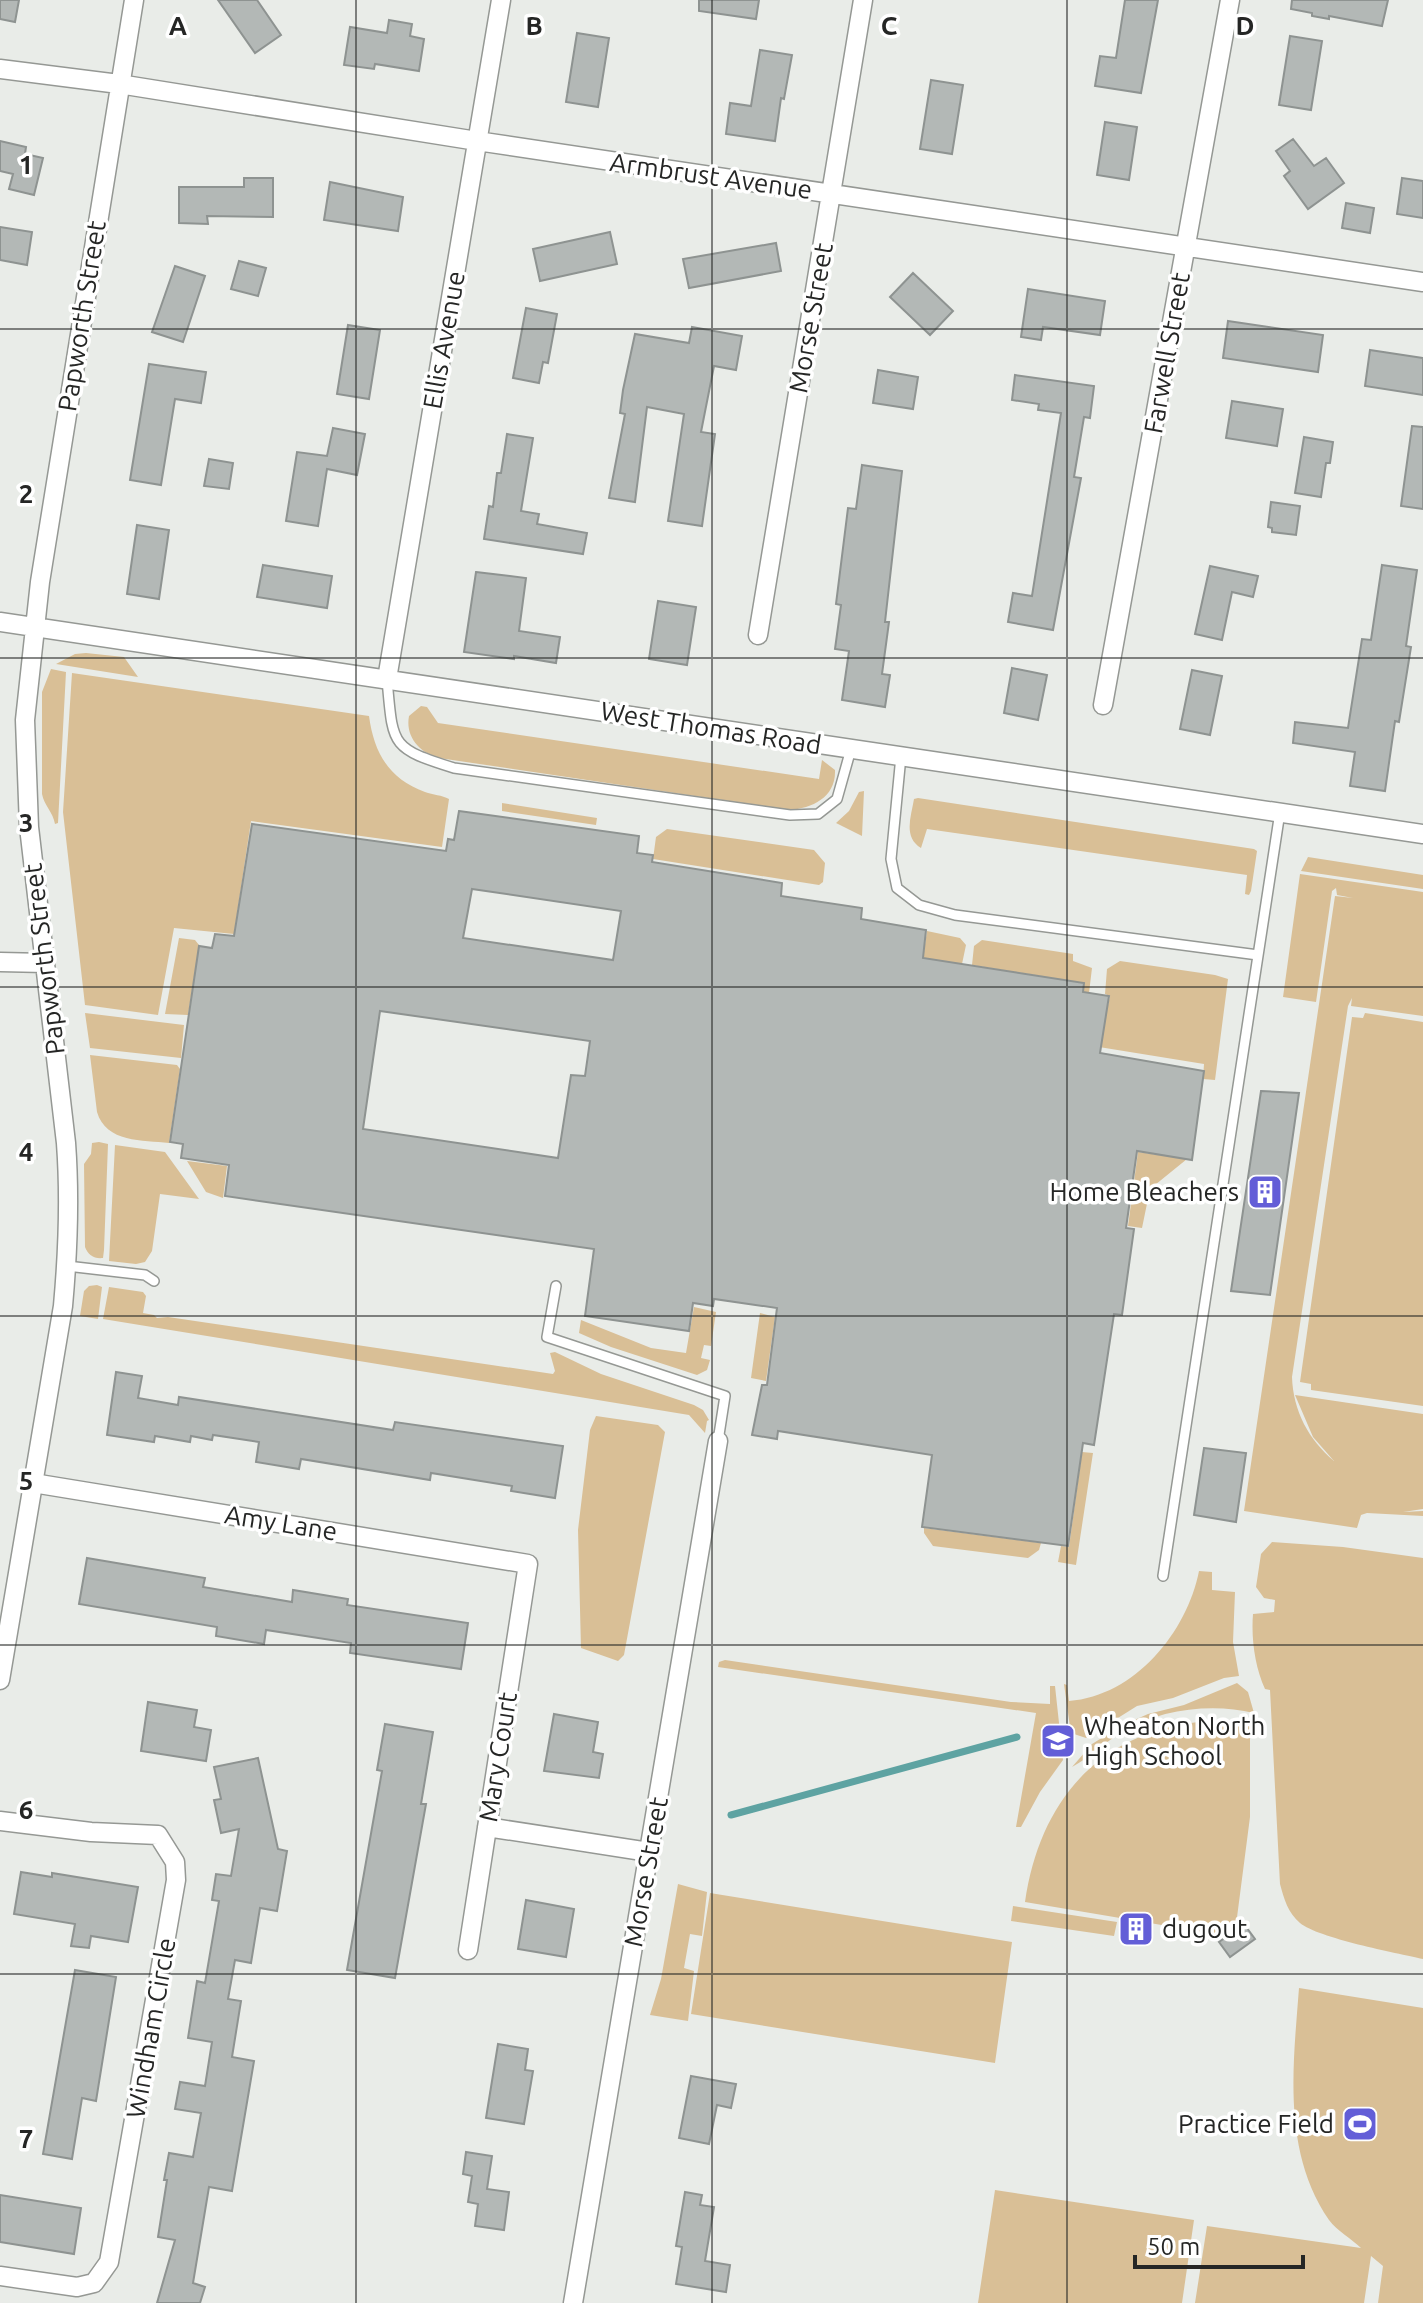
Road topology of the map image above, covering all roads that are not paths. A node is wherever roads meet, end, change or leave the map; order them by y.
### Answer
1 (134, 0) edge
2 (501, 0) edge
3 (863, 0) edge
4 (1230, 0) edge
5 (0, 69) edge
6 (119, 84) junction
7 (477, 141) junction
8 (832, 194) junction
9 (1187, 246) junction
10 (1423, 282) edge
11 (0, 622) edge
12 (35, 627) junction
13 (758, 635) dead end
14 (387, 679) junction
15 (1103, 705) dead end
16 (851, 749) junction
17 (901, 756) junction
18 (1280, 812) junction
19 (1423, 834) edge
20 (1258, 955) junction
21 (0, 962) edge
22 (45, 963) junction
23 (67, 1266) junction
24 (154, 1281) dead end
25 (556, 1286) dead end
26 (718, 1441) joint
27 (33, 1483) junction
28 (528, 1564) joint
29 (1163, 1576) dead end
30 (0, 1680) edge
31 (0, 1821) edge
32 (487, 1827) junction
33 (649, 1852) junction
34 (468, 1950) dead end
35 (0, 2276) edge
36 (573, 2303) edge

1 - 6 street, Papworth Street
2 - 7 street, Ellis Avenue
3 - 8 street, Morse Street
4 - 9 street, Farwell Street
5 - 6 street, Armbrust Avenue
6 - 7 street, Armbrust Avenue
6 - 12 street, Papworth Street
7 - 8 street, Armbrust Avenue
7 - 14 street, Ellis Avenue
8 - 9 street, Armbrust Avenue
8 - 13 street, Morse Street
9 - 10 street, Armbrust Avenue
9 - 15 street, Farwell Street
11 - 12 street, West Thomas Road
12 - 14 street, West Thomas Road
12 - 22 street, Papworth Street
14 - 16 street, West Thomas Road
14 - 16 lane
16 - 17 street, West Thomas Road
17 - 18 street, West Thomas Road
17 - 20 lane
18 - 19 street, West Thomas Road
18 - 20 lane
20 - 29 lane
21 - 22 street
22 - 23 street, Papworth Street
23 - 24 lane
23 - 27 street, Papworth Street
25 - 26 lane
26 - 33 street, Morse Street
27 - 28 street, Amy Lane
27 - 30 street, Papworth Street
28 - 32 street, Mary Court
31 - 35 street, Windham Circle
32 - 33 street
32 - 34 street, Mary Court
33 - 36 street, Morse Street

